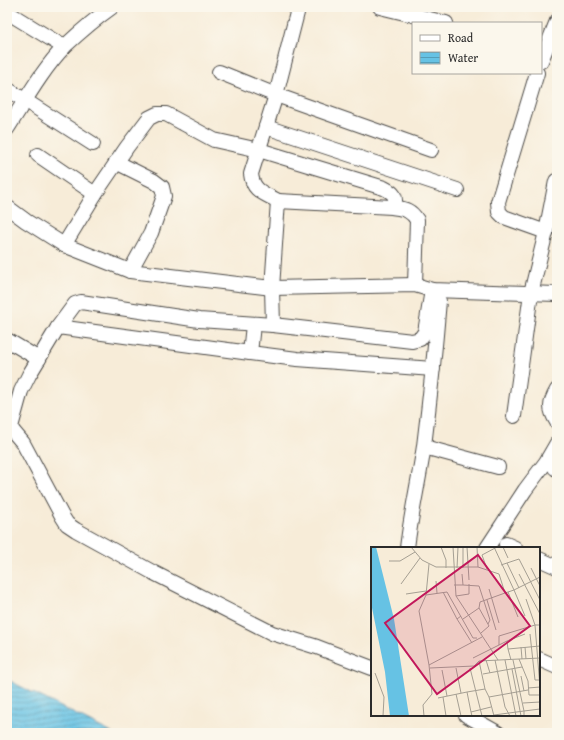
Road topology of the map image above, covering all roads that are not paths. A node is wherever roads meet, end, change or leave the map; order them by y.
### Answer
1 (380, 7) edge
2 (107, 8) edge
3 (298, 8) edge
4 (7, 12) edge
5 (557, 21) edge
6 (442, 22) edge
7 (64, 47) junction
8 (542, 58) edge
9 (219, 72) dead end
10 (537, 74) edge
11 (7, 89) edge
12 (276, 96) junction
13 (25, 101) junction
14 (266, 127) junction
15 (7, 129) edge
16 (93, 144) dead end
17 (259, 150) junction
18 (431, 150) dead end
19 (38, 155) dead end
20 (116, 162) junction
21 (556, 179) edge
22 (457, 190) dead end
23 (95, 194) junction
24 (278, 201) junction
25 (7, 207) edge
26 (394, 207) junction
27 (546, 232) junction
28 (64, 245) junction
29 (130, 271) junction
30 (415, 285) junction
31 (272, 288) junction
32 (436, 290) junction
33 (531, 293) junction
34 (557, 294) edge
35 (253, 325) junction
36 (273, 325) junction
37 (58, 327) junction
38 (7, 340) edge
39 (250, 353) junction
40 (39, 360) junction
41 (433, 369) junction
42 (555, 396) edge
43 (514, 416) dead end
44 (557, 422) edge
45 (9, 425) edge
46 (557, 443) edge
47 (424, 446) junction
48 (498, 467) dead end
49 (407, 547) edge
50 (488, 547) edge
51 (540, 559) edge
52 (557, 567) edge
53 (540, 659) edge
54 (557, 667) edge
55 (371, 668) edge
56 (468, 716) edge
57 (498, 733) edge

1 - 6 street
2 - 7 street
3 - 12 street
4 - 7 street
5 - 8 street
7 - 13 street
9 - 12 street
10 - 27 street
11 - 13 street
12 - 14 street
12 - 18 street
13 - 15 street
13 - 16 street
14 - 17 street
14 - 22 street
17 - 20 street
17 - 24 street
17 - 26 street
19 - 23 street
20 - 23 street
20 - 29 street
21 - 27 street
23 - 28 street
24 - 26 street
24 - 31 street
25 - 28 street
26 - 30 street
27 - 33 street
28 - 29 street
29 - 31 street
30 - 31 street
30 - 32 street
31 - 36 street
32 - 33 street
32 - 36 street
32 - 41 street
33 - 34 street
33 - 43 street
35 - 36 street
35 - 37 street
35 - 39 street
37 - 39 street
37 - 40 street
38 - 40 street
39 - 41 street
40 - 45 street
41 - 47 street
42 - 44 street
45 - 55 street
46 - 50 street
47 - 48 street
47 - 49 street
51 - 52 street
53 - 54 street
56 - 57 street

